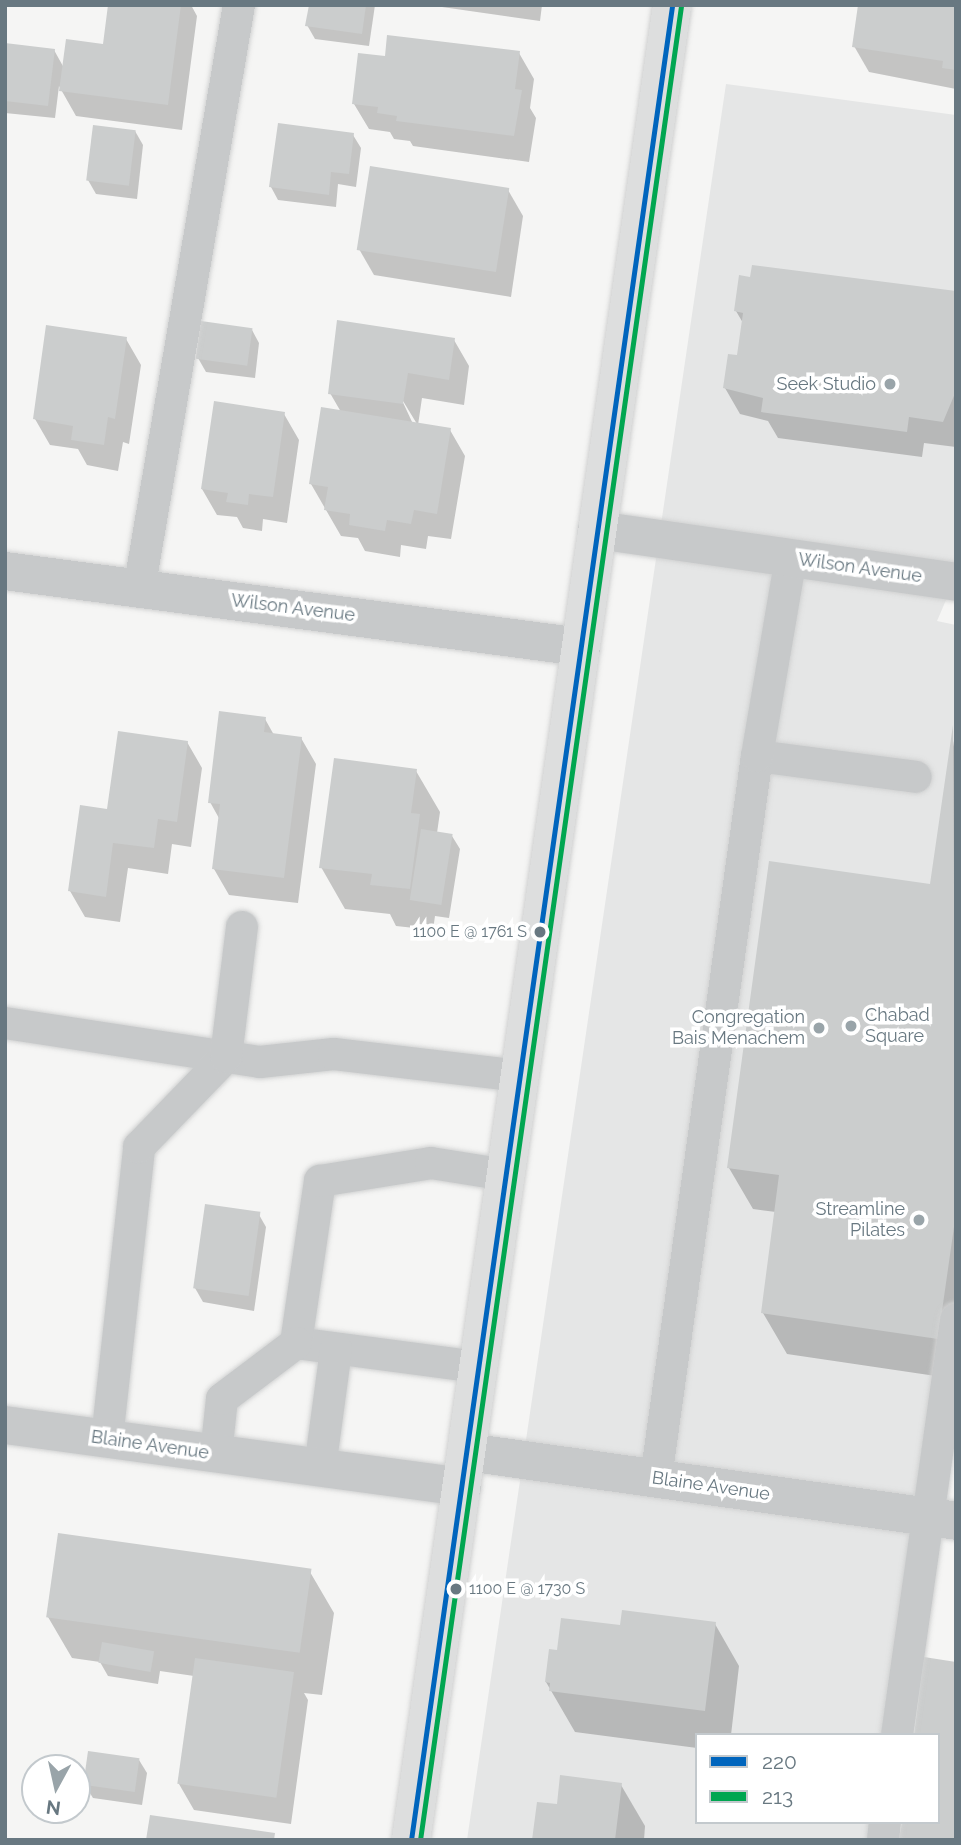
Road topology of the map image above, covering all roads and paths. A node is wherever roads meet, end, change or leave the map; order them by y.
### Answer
1 (239, 5) edge
2 (673, 5) edge
3 (597, 530) junction
4 (791, 558) junction
5 (5, 571) edge
6 (956, 582) edge
7 (139, 590) junction
8 (581, 647) junction
9 (757, 756) junction
10 (916, 777) dead end
11 (242, 928) dead end
12 (5, 1023) edge
13 (226, 1057) junction
14 (520, 1076) junction
15 (506, 1175) junction
16 (956, 1319) edge
17 (296, 1343) junction
18 (336, 1349) junction
19 (478, 1367) junction
20 (5, 1424) edge
21 (107, 1439) junction
22 (216, 1454) junction
23 (320, 1468) junction
24 (464, 1469) junction
25 (656, 1478) junction
26 (941, 1519) edge
27 (897, 1733) edge
28 (411, 1840) edge

1 - 7 lane
2 - 3 street
3 - 4 street, Wilson Avenue
3 - 8 street
4 - 6 street, Wilson Avenue
4 - 9 lane
5 - 7 street, Wilson Avenue
7 - 8 street, Wilson Avenue
8 - 14 street
9 - 10 lane
9 - 25 lane
11 - 13 lane
12 - 13 lane
13 - 14 lane
13 - 21 lane
14 - 15 street
15 - 17 lane
15 - 19 street
16 - 26 lane
17 - 18 lane
17 - 22 lane
18 - 19 lane
18 - 23 lane
19 - 24 street
20 - 21 street, Blaine Avenue
21 - 22 street, Blaine Avenue
22 - 23 street, Blaine Avenue
23 - 24 street, Blaine Avenue
24 - 25 street, Blaine Avenue
24 - 28 street
25 - 26 street, Blaine Avenue
26 - 27 lane

